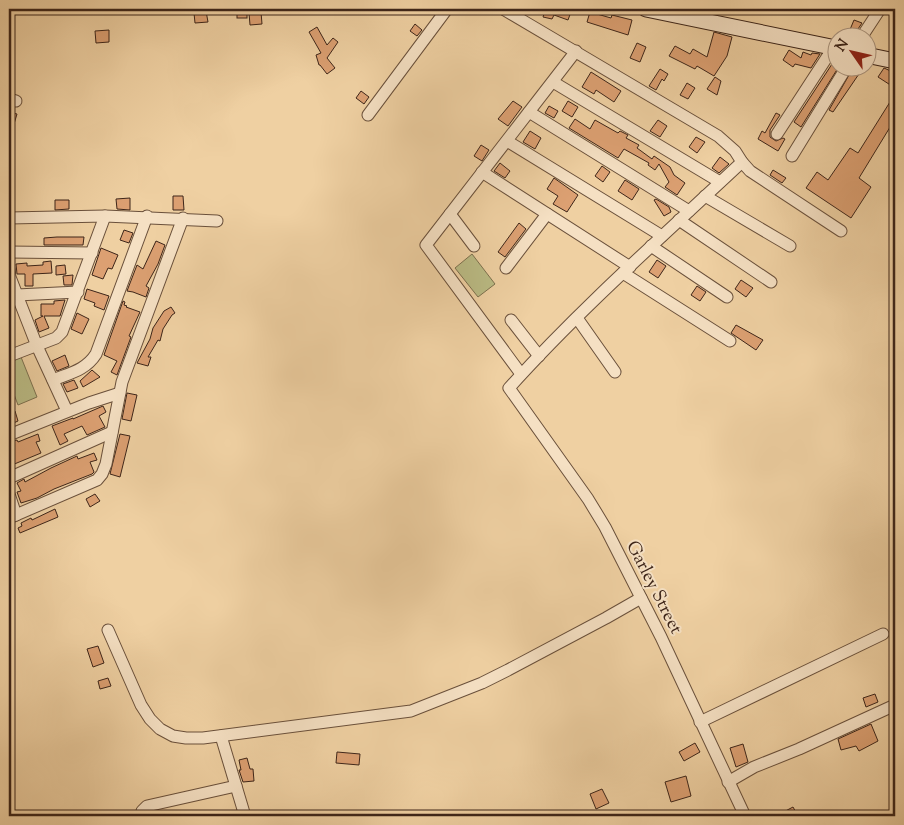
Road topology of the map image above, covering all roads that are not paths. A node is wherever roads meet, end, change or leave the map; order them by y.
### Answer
1 (448, 9) edge
2 (503, 9) edge
3 (646, 9) edge
4 (880, 9) edge
5 (868, 28) edge
6 (826, 46) edge
7 (576, 51) junction
8 (876, 57) edge
9 (826, 61) edge
10 (895, 61) edge
11 (840, 78) edge
12 (553, 82) junction
13 (529, 112) junction
14 (368, 115) dead end
15 (777, 134) dead end
16 (507, 141) junction
17 (792, 156) dead end
18 (742, 162) junction
19 (482, 172) junction
20 (720, 182) junction
21 (705, 196) junction
22 (689, 211) junction
23 (450, 214) junction
24 (547, 214) junction
25 (105, 216) junction
26 (147, 216) junction
27 (9, 218) edge
28 (183, 218) junction
29 (217, 220) dead end
30 (679, 220) junction
31 (841, 231) dead end
32 (662, 236) junction
33 (474, 246) dead end
34 (651, 246) junction
35 (790, 246) dead end
36 (9, 252) edge
37 (92, 253) junction
38 (506, 268) dead end
39 (9, 269) edge
40 (626, 270) junction
41 (771, 282) dead end
42 (78, 292) junction
43 (17, 295) junction
44 (727, 297) dead end
45 (577, 318) junction
46 (511, 320) dead end
47 (730, 342) dead end
48 (37, 346) junction
49 (9, 356) edge
50 (539, 356) junction
51 (615, 372) dead end
52 (521, 374) junction
53 (53, 380) junction
54 (120, 393) junction
55 (67, 411) junction
56 (112, 432) junction
57 (9, 435) edge
58 (9, 478) edge
59 (9, 494) edge
60 (12, 516) edge
61 (641, 598) junction
62 (108, 630) dead end
63 (883, 634) dead end
64 (895, 705) edge
65 (700, 722) junction
66 (221, 736) junction
67 (728, 782) junction
68 (236, 786) junction
69 (142, 816) edge
70 (245, 816) edge
71 (745, 816) edge

1 - 14 street
2 - 7 street
3 - 6 main road
4 - 5 street
7 - 12 street
7 - 18 street
8 - 10 main road
9 - 15 street
11 - 17 street
12 - 13 street
12 - 20 street
13 - 16 street
13 - 22 street
16 - 19 street
16 - 32 street
18 - 20 street
18 - 31 street
19 - 23 street
19 - 24 street
20 - 21 street
21 - 22 street
21 - 35 street
22 - 30 street
23 - 33 street
23 - 52 street
24 - 38 street
24 - 40 street
25 - 26 street
25 - 27 street
25 - 37 street
26 - 28 street
26 - 53 street
28 - 29 street
28 - 54 street
30 - 32 street
30 - 41 street
32 - 34 street
34 - 40 street
34 - 44 street
36 - 37 street
37 - 42 street
39 - 43 street
40 - 45 street
40 - 47 street
42 - 43 street
42 - 48 street
43 - 48 street
45 - 50 street
45 - 51 street
46 - 50 street
48 - 49 street
48 - 53 street
50 - 52 street
52 - 61 street, Garley Street
53 - 55 street
54 - 55 street
54 - 56 street
55 - 57 street
56 - 58 street
56 - 60 street
59 - 60 street
61 - 65 street, Garley Street
61 - 66 street
62 - 66 street
63 - 65 street
64 - 67 street
65 - 67 street, Garley Street
66 - 68 street
67 - 71 street, Garley Street
68 - 69 street
68 - 70 street

